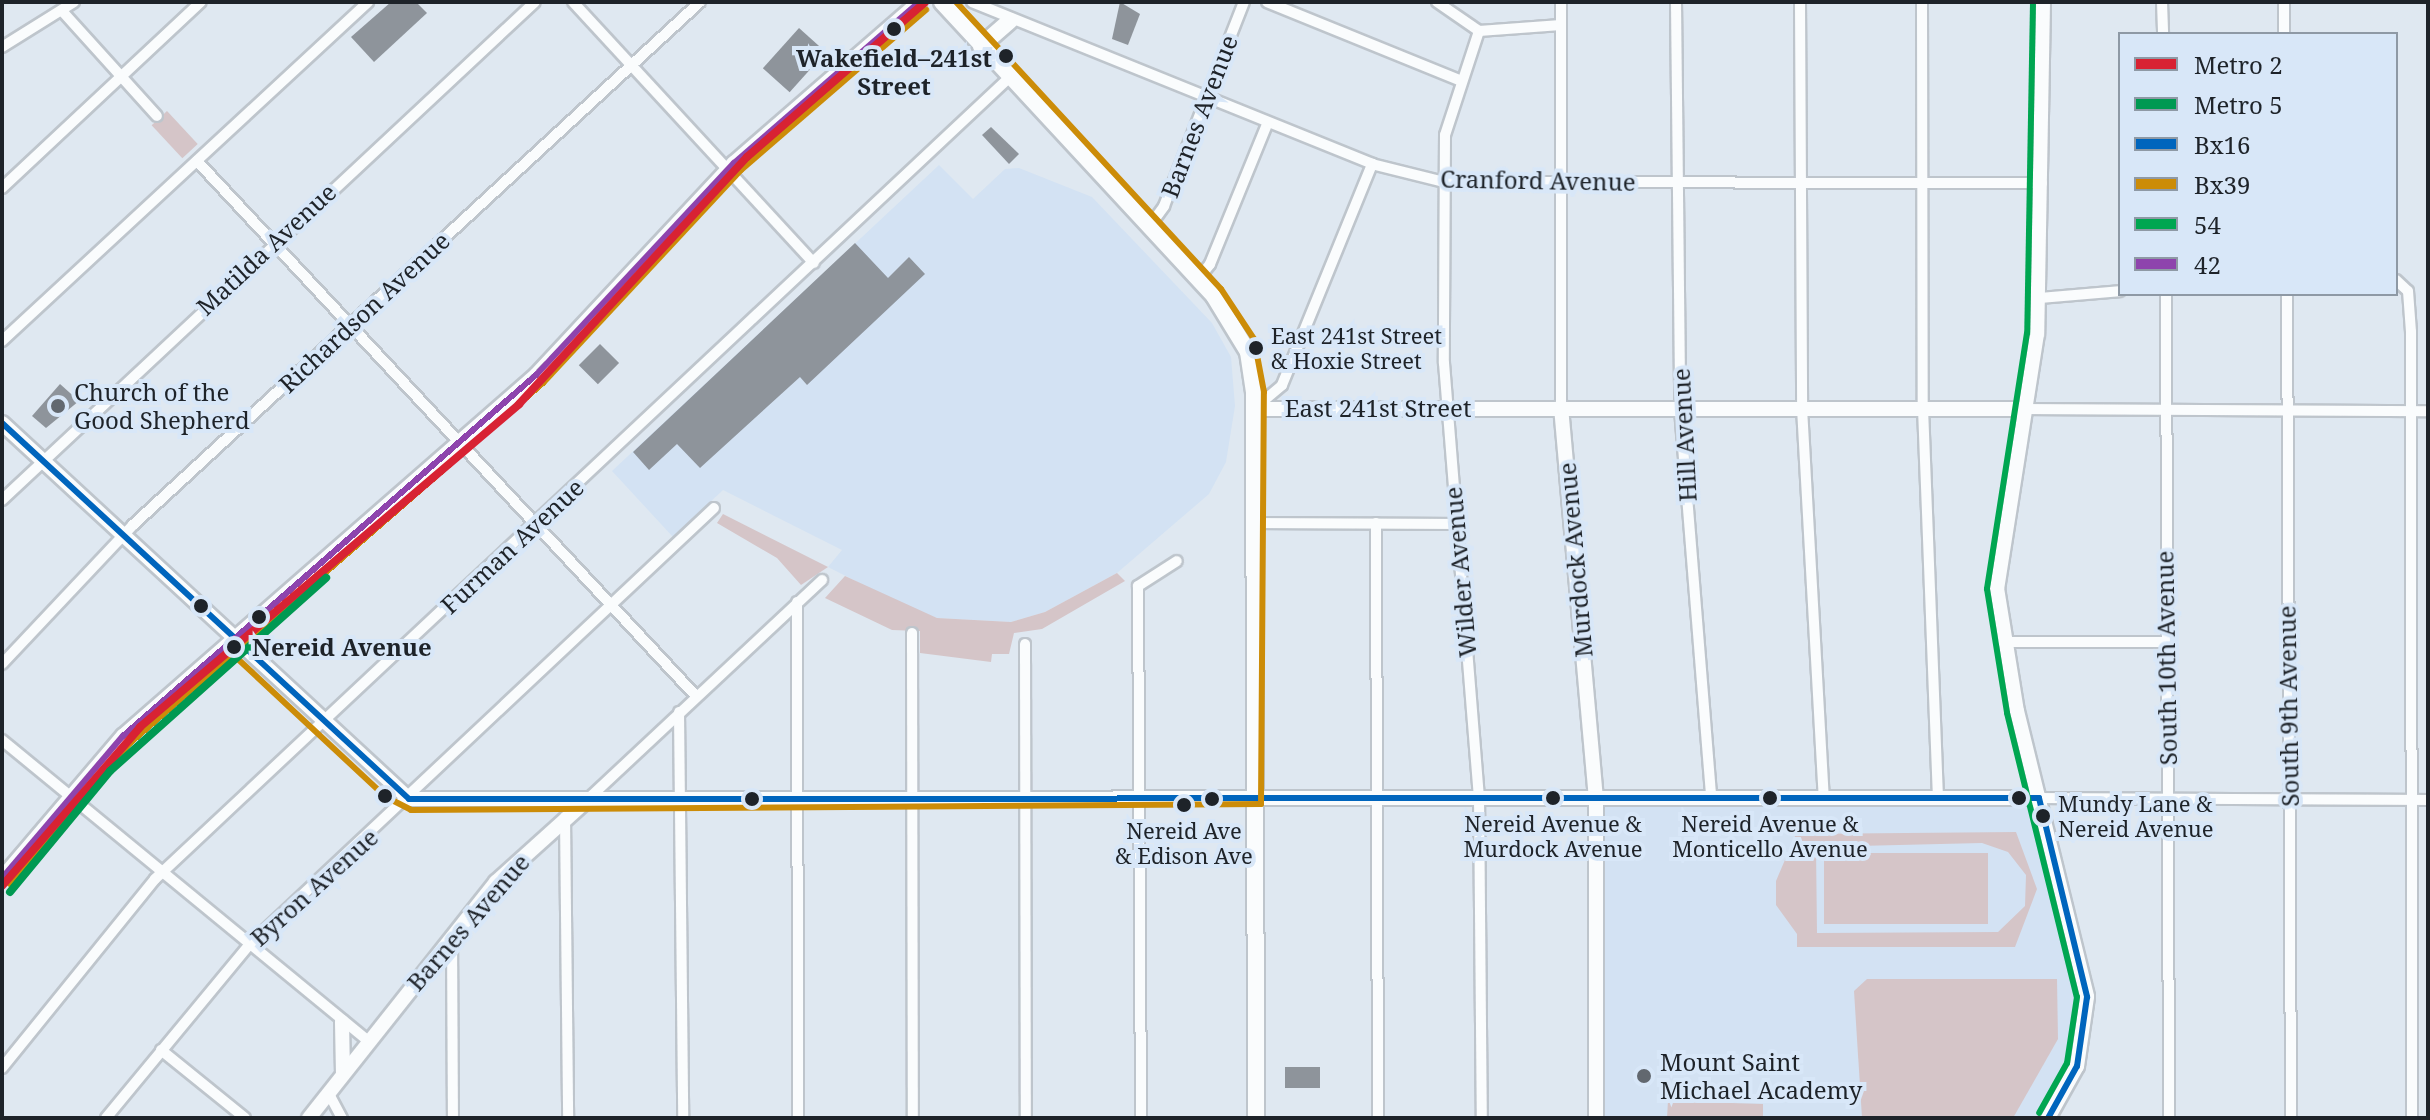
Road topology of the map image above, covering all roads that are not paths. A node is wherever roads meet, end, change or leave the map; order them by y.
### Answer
1 (74, 2) edge
2 (201, 2) edge
3 (368, 2) edge
4 (535, 2) edge
5 (573, 2) edge
6 (700, 2) edge
7 (919, 2) edge
8 (942, 2) edge
9 (972, 2) edge
10 (1244, 2) edge
11 (1267, 2) edge
12 (1437, 2) edge
13 (1561, 2) edge
14 (1676, 2) edge
15 (1800, 2) edge
16 (1922, 2) edge
17 (2043, 2) edge
18 (2162, 2) edge
19 (2284, 2) edge
20 (63, 12) junction
21 (1010, 21) junction
22 (1561, 25) junction
23 (1479, 31) junction
24 (2163, 32) edge
25 (2284, 32) edge
26 (981, 46) junction
27 (2, 47) edge
28 (632, 65) junction
29 (120, 77) junction
30 (1010, 77) junction
31 (1462, 81) junction
32 (1206, 97) junction
33 (157, 116) dead end
34 (1268, 122) junction
35 (197, 161) junction
36 (1372, 164) junction
37 (727, 170) junction
38 (1444, 182) junction
39 (1678, 182) junction
40 (1800, 182) junction
41 (1922, 182) junction
42 (1561, 183) junction
43 (2042, 183) junction
44 (2, 188) edge
45 (1149, 227) junction
46 (273, 242) junction
47 (814, 263) junction
48 (1198, 279) junction
49 (2400, 284) edge
50 (2118, 291) edge
51 (2166, 296) edge
52 (2287, 296) edge
53 (2039, 298) junction
54 (349, 326) junction
55 (2, 341) edge
56 (1561, 407) junction
57 (1446, 408) junction
58 (1802, 408) junction
59 (1923, 408) junction
60 (1254, 409) junction
61 (1680, 409) junction
62 (2025, 409) junction
63 (2428, 411) edge
64 (2165, 412) junction
65 (2409, 412) junction
66 (2287, 413) junction
67 (2, 423) edge
68 (459, 443) junction
69 (40, 459) junction
70 (2, 500) edge
71 (714, 508) dead end
72 (1254, 523) junction
73 (1376, 523) junction
74 (535, 524) junction
75 (1456, 524) junction
76 (122, 536) junction
77 (1177, 561) dead end
78 (822, 580) dead end
79 (797, 602) junction
80 (612, 607) junction
81 (912, 633) dead end
82 (233, 641) junction
83 (2002, 642) junction
84 (2165, 642) junction
85 (1025, 644) dead end
86 (2, 664) edge
87 (695, 695) junction
88 (679, 712) junction
89 (322, 724) junction
90 (2, 740) edge
91 (1255, 796) junction
92 (1377, 796) junction
93 (1479, 796) junction
94 (1711, 796) junction
95 (1824, 796) junction
96 (1938, 796) junction
97 (1596, 797) junction
98 (66, 798) junction
99 (1025, 798) junction
100 (1140, 798) junction
101 (2039, 798) junction
102 (409, 799) junction
103 (682, 799) junction
104 (798, 799) junction
105 (912, 799) junction
106 (2168, 799) junction
107 (2289, 799) junction
108 (587, 800) junction
109 (2415, 800) junction
110 (2428, 800) edge
111 (565, 817) junction
112 (160, 874) junction
113 (2, 878) edge
114 (452, 935) junction
115 (249, 945) junction
116 (342, 1022) junction
117 (368, 1041) junction
118 (161, 1050) junction
119 (2, 1068) edge
120 (343, 1073) junction
121 (328, 1092) junction
122 (106, 1118) edge
123 (245, 1118) edge
124 (309, 1118) edge
125 (342, 1118) edge
126 (453, 1118) edge
127 (568, 1118) edge
128 (683, 1118) edge
129 (798, 1118) edge
130 (913, 1118) edge
131 (1026, 1118) edge
132 (1141, 1118) edge
133 (1256, 1118) edge
134 (1378, 1118) edge
135 (1482, 1118) edge
136 (1596, 1118) edge
137 (2048, 1118) edge
138 (2169, 1118) edge
139 (2291, 1118) edge
140 (2412, 1118) edge

1 - 20 street
2 - 29 street
3 - 35 street
4 - 46 street, Matilda Avenue
5 - 28 street
6 - 28 street, Richardson Avenue
7 - 37 street
8 - 26 main road, East 241st Street
9 - 21 street, Cranford Avenue
10 - 32 street, Barnes Avenue
11 - 31 street
12 - 23 street
13 - 22 street, Murdock Avenue
14 - 39 street, Hill Avenue
15 - 40 street
16 - 41 street
17 - 43 street
18 - 24 street
19 - 25 street
20 - 27 street
20 - 29 street
21 - 26 main road
21 - 32 street, Cranford Avenue
22 - 23 street
22 - 42 street, Murdock Avenue
23 - 31 street, Wilder Avenue
26 - 30 main road, East 241st Street
28 - 37 street
28 - 54 street, Richardson Avenue
29 - 33 street
29 - 44 street
30 - 45 main road, East 241st Street
30 - 47 street, Furman Avenue
31 - 38 street, Wilder Avenue
32 - 34 street, Cranford Avenue
32 - 45 street, Barnes Avenue
34 - 36 street, Cranford Avenue
34 - 48 street
35 - 46 street
35 - 55 street
36 - 38 street, Cranford Avenue
36 - 60 street
37 - 47 street
37 - 68 street
38 - 42 street, Cranford Avenue
38 - 57 street, Wilder Avenue
39 - 40 street, Cranford Avenue
39 - 42 street, Cranford Avenue
39 - 61 street, Hill Avenue
40 - 41 street, Cranford Avenue
40 - 58 street
41 - 43 street, Cranford Avenue
41 - 59 street
42 - 56 street, Murdock Avenue
43 - 53 street
45 - 48 main road, East 241st Street
46 - 54 street
46 - 69 street, Matilda Avenue
47 - 74 street, Furman Avenue
48 - 60 main road, East 241st Street
49 - 65 street
50 - 53 street
51 - 64 street, South 10th Avenue
52 - 66 street, South 9th Avenue
53 - 62 street
54 - 68 street
54 - 76 street, Richardson Avenue
56 - 57 street, East 241st Street
56 - 61 street, East 241st Street
56 - 97 street, Murdock Avenue
57 - 60 street, East 241st Street
57 - 75 street, Wilder Avenue
58 - 59 street, East 241st Street
58 - 61 street, East 241st Street
58 - 95 street
59 - 62 street, East 241st Street
59 - 96 street
60 - 72 main road
61 - 94 street, Hill Avenue
62 - 64 street
62 - 83 street
63 - 65 street
64 - 66 street
64 - 84 street, South 10th Avenue
65 - 66 street
65 - 109 street
66 - 107 street, South 9th Avenue
67 - 69 street
68 - 74 street
68 - 82 street
69 - 70 street, Matilda Avenue
69 - 76 street
71 - 80 street, Byron Avenue
72 - 73 street
72 - 91 main road
73 - 75 street
73 - 92 street
74 - 80 street
74 - 89 street, Furman Avenue
75 - 93 street, Wilder Avenue
76 - 82 street
76 - 86 street, Richardson Avenue
77 - 100 street
78 - 79 street, Barnes Avenue
79 - 87 street, Barnes Avenue
79 - 104 street
80 - 87 street
80 - 102 street, Byron Avenue
81 - 105 street
82 - 89 street
82 - 98 street
83 - 84 street
83 - 101 street
84 - 106 street, South 10th Avenue
85 - 99 street
87 - 88 street, Barnes Avenue
88 - 103 street
88 - 108 street, Barnes Avenue
89 - 102 street
89 - 112 street, Furman Avenue
90 - 98 street
91 - 92 street
91 - 100 street
91 - 133 main road
92 - 93 street
92 - 134 street
93 - 97 street
93 - 135 street, Wilder Avenue
94 - 95 street
94 - 97 street
95 - 96 street
96 - 101 street
97 - 136 street, Murdock Avenue
98 - 112 street
98 - 113 street
99 - 100 street
99 - 105 street
99 - 131 street
100 - 132 street
101 - 106 street
101 - 137 street
102 - 108 street
102 - 115 street, Byron Avenue
103 - 104 street
103 - 108 street
103 - 128 street
104 - 105 street
104 - 129 street
105 - 130 street
106 - 107 street
106 - 138 street, South 10th Avenue
107 - 109 street
107 - 139 street, South 9th Avenue
108 - 111 street, Barnes Avenue
109 - 110 street
109 - 140 street
111 - 114 street, Barnes Avenue
111 - 127 street
112 - 115 street
112 - 119 street, Furman Avenue
114 - 117 street, Barnes Avenue
114 - 126 street
115 - 116 street
115 - 118 street, Byron Avenue
116 - 117 street
116 - 120 street
117 - 120 street, Barnes Avenue
118 - 122 street, Byron Avenue
118 - 123 street
120 - 121 street, Barnes Avenue
121 - 124 street, Barnes Avenue
121 - 125 street

